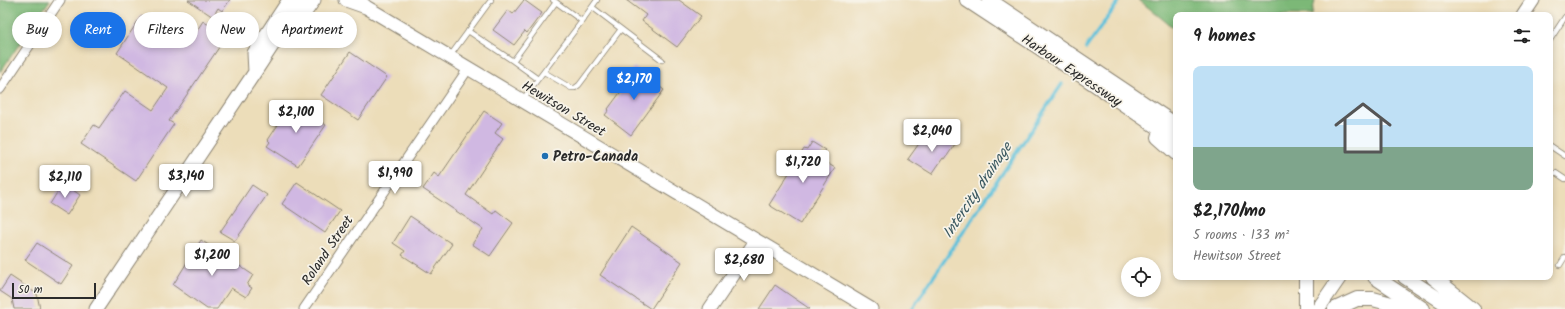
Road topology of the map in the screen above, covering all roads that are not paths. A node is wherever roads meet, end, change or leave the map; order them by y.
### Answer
1 (60, 0) edge
2 (302, 0) edge
3 (314, 0) edge
4 (346, 0) edge
5 (491, 0) edge
6 (598, 0) edge
7 (967, 0) edge
8 (989, 0) edge
9 (1533, 0) edge
10 (554, 1) edge
11 (285, 3) edge
12 (362, 3) edge
13 (592, 7) junction
14 (1525, 12) edge
15 (1565, 17) edge
16 (582, 21) junction
17 (621, 29) junction
18 (468, 31) junction
19 (1553, 35) edge
20 (449, 57) junction
21 (662, 60) dead end
22 (513, 61) junction
23 (468, 69) junction
24 (255, 72) junction
25 (544, 72) junction
26 (538, 79) junction
27 (0, 89) edge
28 (1106, 92) junction
29 (522, 101) junction
30 (1173, 123) edge
31 (1173, 138) edge
32 (1553, 148) edge
33 (1173, 150) edge
34 (1565, 156) edge
35 (1556, 173) dead end
36 (1565, 179) edge
37 (756, 241) junction
38 (1565, 257) edge
39 (1560, 265) dead end
40 (1306, 280) edge
41 (1338, 280) edge
42 (1380, 280) edge
43 (1410, 280) edge
44 (1436, 280) edge
45 (96, 309) edge
46 (304, 309) edge
47 (710, 309) edge
48 (871, 309) edge
49 (1306, 309) edge
50 (1318, 309) edge
51 (1335, 309) edge
52 (1410, 309) edge
53 (1423, 309) edge
54 (1454, 309) edge
55 (1473, 309) edge

1 - 27 street
2 - 24 street
3 - 24 street
4 - 12 street, Hewitson Street
5 - 18 lane
6 - 13 lane
7 - 28 main road, Harbour Expressway
8 - 30 main road, Harbour Expressway
9 - 14 street
10 - 16 lane
10 - 22 lane
11 - 24 street
12 - 20 street, Hewitson Street
13 - 16 lane
13 - 17 lane
15 - 19 lane
16 - 25 lane
17 - 21 lane
17 - 25 lane
18 - 20 lane
18 - 22 lane
20 - 23 street, Hewitson Street
22 - 26 lane
23 - 29 street, Hewitson Street
23 - 46 street, Roland Street
24 - 45 street
25 - 26 lane
26 - 29 lane
28 - 31 main road, Harbour Expressway
28 - 33 main road
29 - 37 street, Hewitson Street
32 - 34 lane
35 - 36 lane
37 - 47 street
37 - 48 street, Hewitson Street
38 - 39 lane
40 - 49 main road
41 - 50 street
42 - 53 main road
43 - 54 main road
44 - 55 main road
51 - 52 main road

